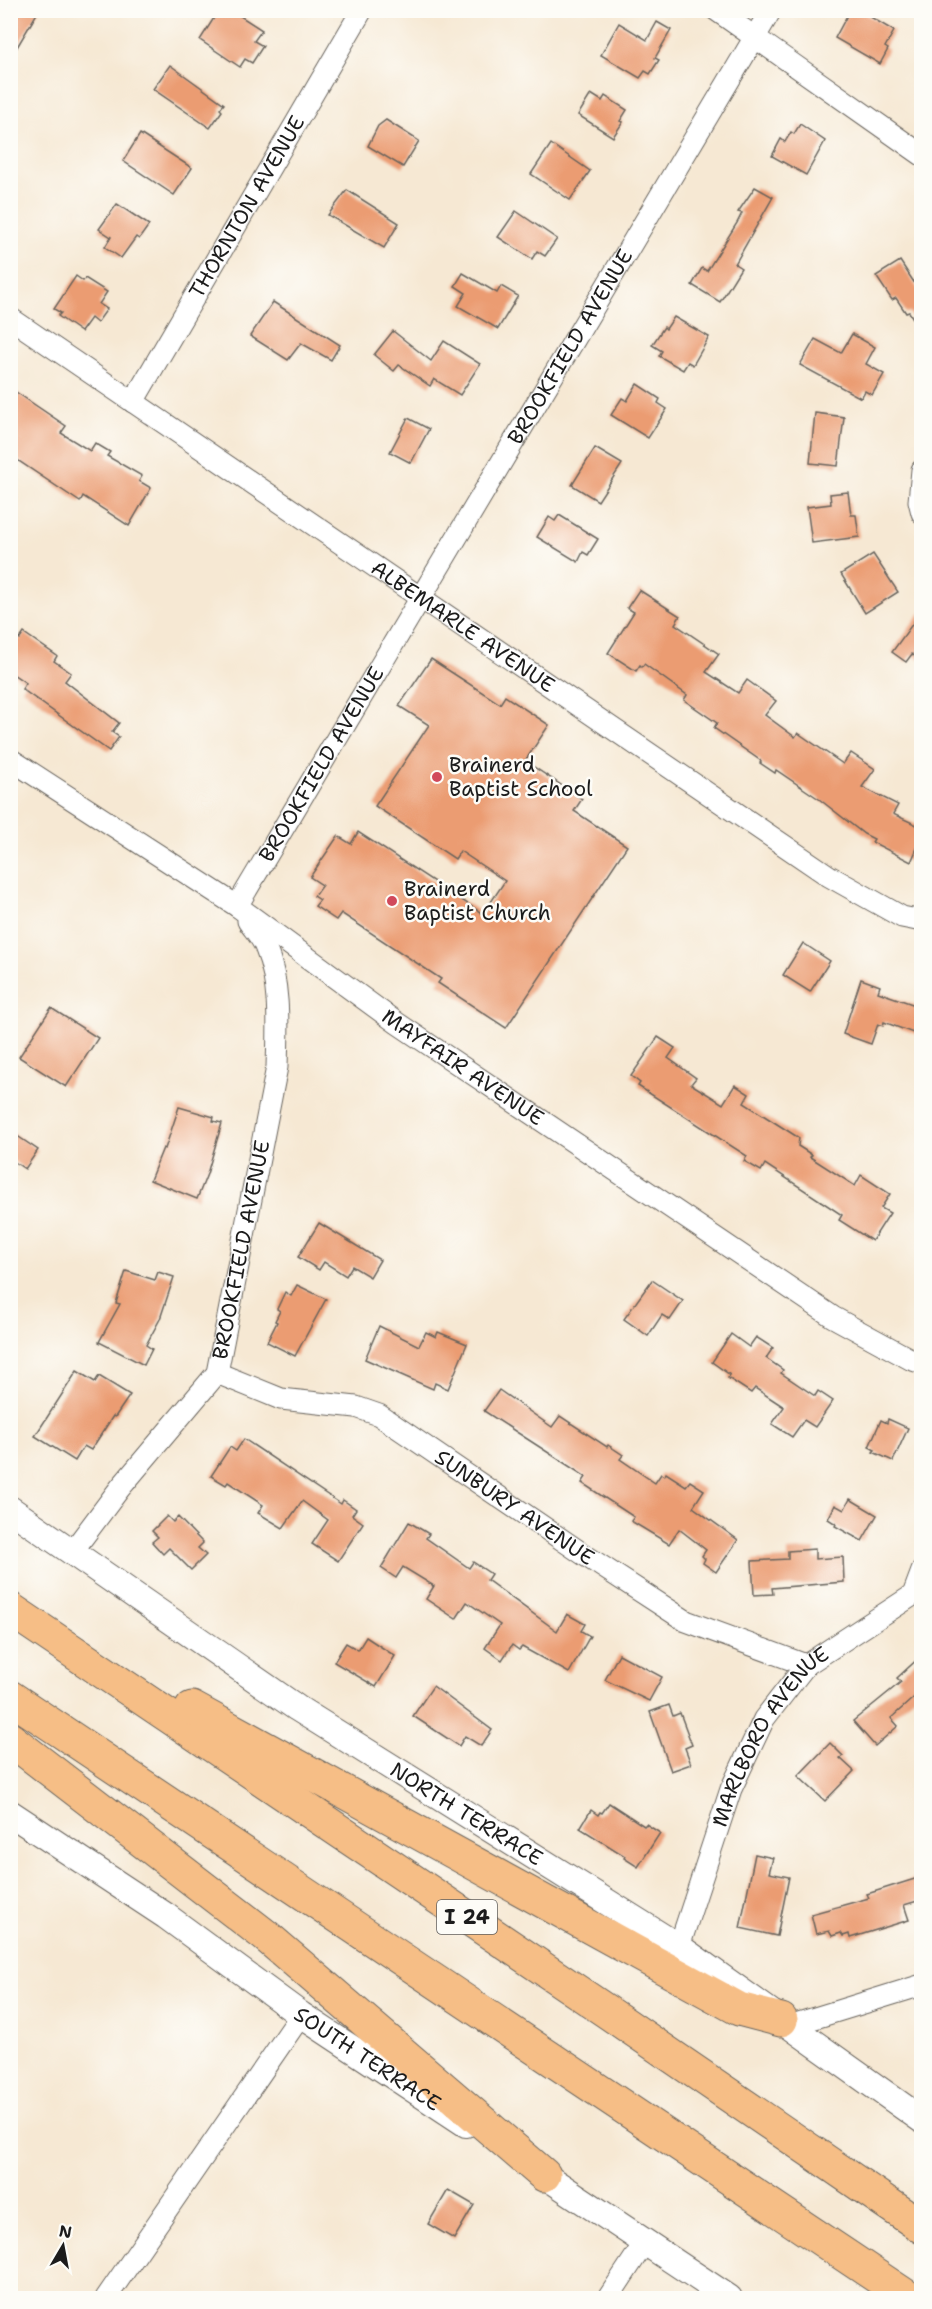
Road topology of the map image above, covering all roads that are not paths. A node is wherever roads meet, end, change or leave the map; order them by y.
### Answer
1 (362, 10) edge
2 (716, 10) edge
3 (771, 10) edge
4 (755, 37) junction
5 (921, 155) edge
6 (10, 318) edge
7 (133, 402) junction
8 (921, 470) edge
9 (921, 513) edge
10 (421, 597) junction
11 (10, 759) edge
12 (237, 906) junction
13 (921, 921) edge
14 (921, 1364) edge
15 (217, 1373) junction
16 (10, 1509) edge
17 (72, 1552) junction
18 (921, 1571) edge
19 (10, 1609) edge
20 (806, 1665) junction
21 (10, 1697) edge
22 (10, 1739) edge
23 (10, 1813) edge
24 (679, 1947) junction
25 (921, 1985) edge
26 (301, 2015) junction
27 (785, 2023) junction
28 (921, 2120) edge
29 (544, 2175) junction
30 (921, 2228) edge
31 (645, 2242) junction
32 (106, 2298) edge
33 (608, 2298) edge
34 (729, 2298) edge
35 (909, 2298) edge

1 - 7 street, THORNTON AVENUE
2 - 4 street
3 - 4 street, BROOKFIELD AVENUE
4 - 5 street
4 - 10 street, BROOKFIELD AVENUE
6 - 7 street, ALBEMARLE AVENUE
7 - 10 street, ALBEMARLE AVENUE
8 - 9 street
10 - 12 street, BROOKFIELD AVENUE
10 - 13 street, ALBEMARLE AVENUE
11 - 12 street, MAYFAIR AVENUE
12 - 14 street, MAYFAIR AVENUE
12 - 15 street, BROOKFIELD AVENUE
15 - 17 street, BROOKFIELD AVENUE
15 - 20 street, SUNBURY AVENUE
16 - 17 street, NORTH TERRACE
17 - 24 street, NORTH TERRACE
18 - 20 street, MARLBORO AVENUE
19 - 27 highway
19 - 30 highway, I 24
20 - 24 street, MARLBORO AVENUE
21 - 35 highway
22 - 29 highway
23 - 26 street, SOUTH TERRACE
24 - 27 street, NORTH TERRACE
25 - 27 street
26 - 29 street, SOUTH TERRACE
26 - 32 street
27 - 28 street, NORTH TERRACE
29 - 31 street, SOUTH TERRACE
31 - 33 street
31 - 34 street, SOUTH TERRACE

